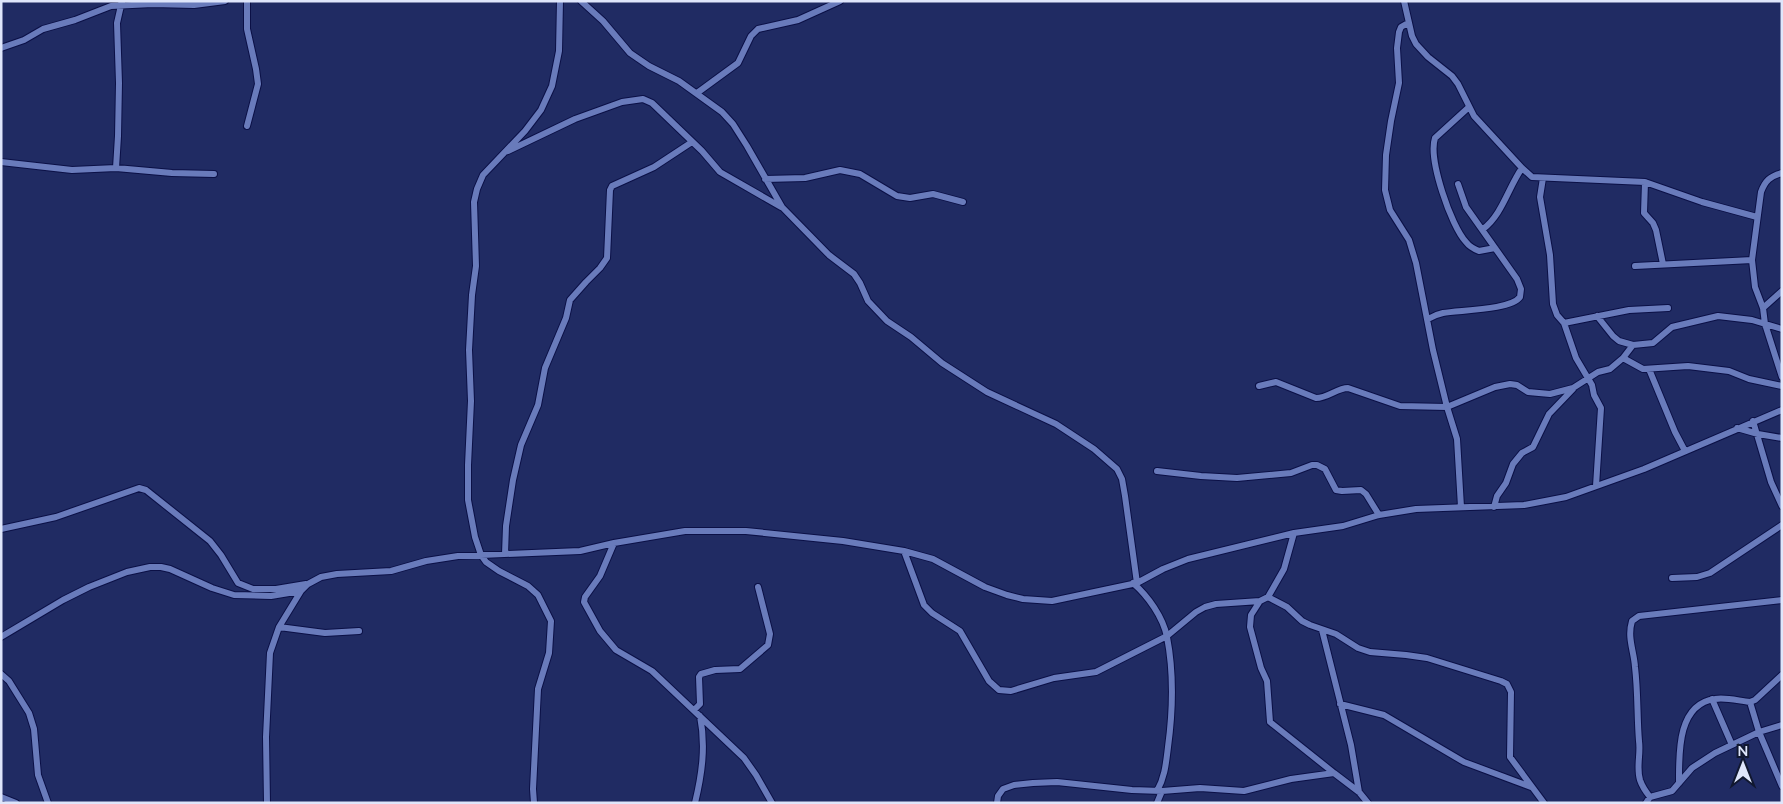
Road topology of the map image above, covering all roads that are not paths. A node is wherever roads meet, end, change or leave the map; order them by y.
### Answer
1 (225, 1) edge
2 (247, 1) edge
3 (560, 1) edge
4 (581, 1) edge
5 (840, 1) edge
6 (1404, 1) edge
7 (121, 3) edge
8 (1408, 23) junction
9 (1, 48) edge
10 (697, 94) junction
11 (1469, 107) junction
12 (247, 126) dead end
13 (692, 142) junction
14 (504, 153) junction
15 (1, 162) edge
16 (116, 168) junction
17 (1522, 168) junction
18 (1782, 173) edge
19 (214, 174) dead end
20 (1543, 178) junction
21 (765, 179) junction
22 (1645, 182) junction
23 (1458, 184) dead end
24 (963, 202) dead end
25 (782, 207) junction
26 (1757, 217) junction
27 (1483, 229) junction
28 (1495, 248) junction
29 (1752, 260) junction
30 (1663, 264) junction
31 (1635, 266) dead end
32 (1782, 291) edge
33 (1668, 308) dead end
34 (1763, 308) junction
35 (1597, 316) junction
36 (1428, 319) junction
37 (1564, 323) junction
38 (1765, 324) junction
39 (1782, 329) edge
40 (1633, 345) junction
41 (1623, 358) junction
42 (1649, 369) junction
43 (1782, 377) edge
44 (1588, 380) junction
45 (1258, 386) dead end
46 (1782, 386) edge
47 (1573, 388) junction
48 (1447, 407) junction
49 (1782, 410) edge
50 (1753, 421) junction
51 (1737, 428) junction
52 (1758, 434) junction
53 (1782, 438) edge
54 (1686, 451) junction
55 (1157, 471) dead end
56 (1596, 486) junction
57 (1461, 506) junction
58 (1782, 506) edge
59 (1494, 507) junction
60 (1380, 515) junction
61 (1782, 526) edge
62 (1, 530) edge
63 (1294, 534) junction
64 (614, 543) junction
65 (904, 551) junction
66 (505, 554) junction
67 (482, 555) junction
68 (1672, 578) dead end
69 (1135, 583) junction
70 (308, 584) junction
71 (758, 587) dead end
72 (301, 591) junction
73 (1268, 597) junction
74 (1782, 600) edge
75 (1260, 601) junction
76 (279, 627) junction
77 (1322, 630) junction
78 (359, 631) dead end
79 (1167, 636) junction
80 (1, 637) edge
81 (1, 674) edge
82 (1782, 675) edge
83 (1712, 699) junction
84 (1750, 702) junction
85 (1340, 704) junction
86 (694, 710) junction
87 (700, 716) junction
88 (1782, 725) edge
89 (1759, 732) junction
90 (1732, 745) junction
91 (1334, 773) junction
92 (1679, 783) junction
93 (1782, 786) edge
94 (1531, 787) junction
95 (1159, 791) junction
96 (1359, 792) junction
97 (1, 797) edge
98 (1648, 800) edge
99 (16, 803) edge
100 (48, 803) edge
101 (267, 803) edge
102 (534, 803) edge
103 (695, 803) edge
104 (772, 803) edge
105 (996, 803) edge
106 (1158, 803) edge
107 (1368, 803) edge
108 (1544, 803) edge

1 - 7 street
2 - 12 street
3 - 14 street
4 - 10 street
5 - 10 street
6 - 8 street
7 - 9 street
7 - 16 street
8 - 11 street
8 - 36 street
10 - 21 street
11 - 17 street
11 - 28 street
13 - 14 street
13 - 25 street
13 - 66 street
14 - 67 street
15 - 16 street
16 - 19 street
17 - 20 street
17 - 27 street
18 - 26 street
20 - 22 street
20 - 37 street
21 - 24 street
21 - 25 street
22 - 26 street
22 - 30 street
23 - 27 street
25 - 69 street
26 - 29 street
27 - 28 street
28 - 36 street
29 - 30 street
29 - 34 street
30 - 31 street
32 - 34 street
33 - 35 street
34 - 38 street
35 - 37 street
35 - 40 street
36 - 48 street
37 - 44 street
38 - 39 street
38 - 40 street
38 - 43 street
40 - 41 street
41 - 42 street
41 - 44 street
42 - 46 street
42 - 54 street
44 - 47 street
44 - 56 street
45 - 48 street
47 - 48 street
47 - 59 street
48 - 57 street
49 - 50 street
50 - 51 street
50 - 52 street
51 - 52 street
51 - 54 street
52 - 53 street
52 - 58 street
54 - 56 street
55 - 60 street
56 - 59 street
57 - 59 street
57 - 60 street
60 - 63 street
61 - 68 street
62 - 70 street
63 - 69 street
63 - 73 street
64 - 65 street
64 - 66 street
64 - 86 street
65 - 69 street
65 - 79 street
66 - 67 street
67 - 70 street
67 - 102 street
69 - 79 street
70 - 72 street
71 - 86 street
72 - 76 street
72 - 80 street
73 - 75 street
73 - 77 street
74 - 98 street
75 - 79 street
75 - 91 street
76 - 78 street
76 - 101 street
77 - 85 street
77 - 94 street
79 - 95 street
81 - 100 street
82 - 84 street
83 - 84 street
83 - 90 street
83 - 92 street
84 - 89 street
85 - 94 street
85 - 96 street
86 - 87 street
87 - 103 street
87 - 104 street
88 - 89 street
89 - 90 street
89 - 93 street
90 - 92 street
91 - 95 street
91 - 96 street
92 - 98 street
94 - 108 street
95 - 105 street
95 - 106 street
96 - 107 street
97 - 99 street

